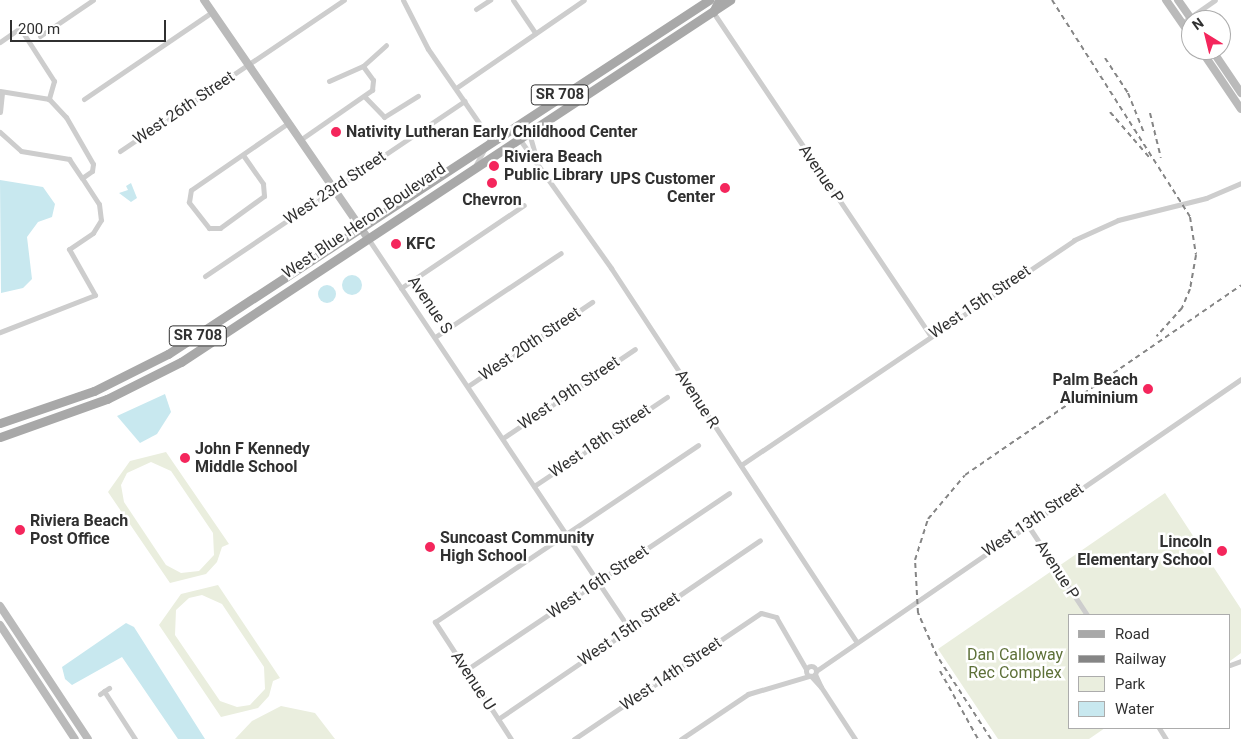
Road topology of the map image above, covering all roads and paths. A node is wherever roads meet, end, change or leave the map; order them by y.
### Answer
1 (93, 0) edge
2 (205, 0) edge
3 (344, 0) edge
4 (403, 0) edge
5 (490, 0) edge
6 (513, 0) edge
7 (584, 0) edge
8 (709, 0) edge
9 (719, 0) edge
10 (730, 0) edge
11 (1166, 0) edge
12 (1215, 0) edge
13 (699, 6) junction
14 (476, 9) dead end
15 (1202, 10) edge
16 (212, 12) junction
17 (712, 12) junction
18 (1181, 22) edge
19 (535, 33) junction
20 (40, 36) dead end
21 (0, 42) edge
22 (386, 45) dead end
23 (652, 52) junction
24 (1207, 60) edge
25 (1219, 60) edge
26 (248, 65) junction
27 (363, 66) junction
28 (329, 81) dead end
29 (456, 88) junction
30 (1, 91) edge
31 (1241, 93) edge
32 (364, 96) junction
33 (418, 96) dead end
34 (49, 99) junction
35 (84, 99) dead end
36 (464, 101) junction
37 (1241, 109) edge
38 (0, 112) edge
39 (288, 123) junction
40 (528, 130) junction
41 (0, 132) edge
42 (517, 137) junction
43 (490, 139) junction
44 (300, 140) junction
45 (120, 151) dead end
46 (243, 155) junction
47 (536, 158) junction
48 (476, 164) junction
49 (82, 178) junction
50 (1241, 183) edge
51 (333, 189) junction
52 (524, 205) dead end
53 (360, 227) junction
54 (367, 237) junction
55 (561, 253) dead end
56 (205, 276) dead end
57 (401, 288) junction
58 (592, 302) dead end
59 (0, 332) edge
60 (930, 335) junction
61 (435, 337) junction
62 (635, 349) dead end
63 (176, 350) junction
64 (1241, 378) edge
65 (468, 386) junction
66 (94, 391) junction
67 (667, 396) dead end
68 (107, 399) junction
69 (88, 408) junction
70 (0, 423) edge
71 (0, 437) edge
72 (503, 438) junction
73 (698, 445) dead end
74 (741, 466) junction
75 (534, 486) junction
76 (730, 493) dead end
77 (1027, 524) junction
78 (566, 534) junction
79 (760, 540) dead end
80 (598, 582) junction
81 (0, 606) edge
82 (1086, 614) edge
83 (0, 625) edge
84 (629, 629) junction
85 (856, 641) junction
86 (466, 670) junction
87 (811, 671) junction
88 (104, 691) dead end
89 (498, 719) junction
90 (75, 739) edge
91 (88, 739) edge
92 (135, 739) edge
93 (511, 739) edge
94 (574, 739) edge
95 (681, 739) edge
96 (855, 739) edge

1 - 20 street
2 - 16 street, Avenue S
3 - 26 street, West 26th Street
4 - 29 street
5 - 14 street
6 - 19 street
7 - 19 street
8 - 13 main road, West Blue Heron Boulevard / SR 708
9 - 17 main road
10 - 17 main road, West Blue Heron Boulevard / SR 708
11 - 18 street
12 - 15 street
13 - 23 main road
13 - 43 main road, West Blue Heron Boulevard / SR 708
16 - 26 street, Avenue S
16 - 35 street
17 - 23 main road, West Blue Heron Boulevard / SR 708
17 - 60 street, Avenue P
19 - 29 street
21 - 34 street
22 - 27 street
23 - 40 main road, West Blue Heron Boulevard / SR 708
24 - 37 street
25 - 31 street
26 - 39 street, Avenue S
26 - 45 street, West 26th Street
27 - 28 street
27 - 32 street
29 - 36 street
30 - 34 street
30 - 38 street
32 - 33 street
32 - 44 street
34 - 49 street
36 - 43 street
36 - 51 street, West 23rd Street
39 - 44 street, Avenue S
39 - 46 street
40 - 42 main road, West Blue Heron Boulevard / SR 708
40 - 47 street, Avenue R
41 - 49 street
42 - 47 street, Avenue R
42 - 48 main road, West Blue Heron Boulevard / SR 708
43 - 48 street
43 - 53 main road, West Blue Heron Boulevard / SR 708
44 - 51 street, Avenue S
46 - 46 street
47 - 74 street, Avenue R
48 - 54 main road, West Blue Heron Boulevard / SR 708
49 - 59 street
50 - 60 street, West 15th Street
51 - 53 street, Avenue S
51 - 56 street, West 23rd Street
52 - 57 street
53 - 54 street, Avenue S
53 - 63 main road, West Blue Heron Boulevard / SR 708
54 - 57 street, Avenue S
54 - 68 main road, West Blue Heron Boulevard / SR 708
55 - 61 street
57 - 61 street, Avenue S
58 - 65 street, West 20th Street
60 - 74 street, West 15th Street
61 - 65 street, Avenue S
62 - 72 street, West 19th Street
63 - 66 main road, West Blue Heron Boulevard / SR 708
63 - 68 main road
64 - 77 street, West 13th Street
65 - 72 street, Avenue S
66 - 69 main road
66 - 70 main road, West Blue Heron Boulevard / SR 708
67 - 75 street, West 18th Street
68 - 69 main road, West Blue Heron Boulevard / SR 708
69 - 71 main road, West Blue Heron Boulevard / SR 708
72 - 75 street, Avenue S
73 - 78 street
74 - 85 street, Avenue R
75 - 78 street, Avenue S
76 - 80 street, West 16th Street
77 - 82 street, Avenue P
77 - 85 street, West 13th Street
78 - 80 street, Avenue S
78 - 86 street, Avenue U
79 - 84 street, West 15th Street
80 - 84 street, Avenue S
80 - 86 street, West 16th Street
81 - 91 street
83 - 90 street
84 - 89 street, West 15th Street
85 - 87 street, West 13th Street
86 - 89 street, Avenue U
87 - 94 street, West 14th Street
87 - 95 street
87 - 96 street
88 - 92 street
89 - 93 street, Avenue U

